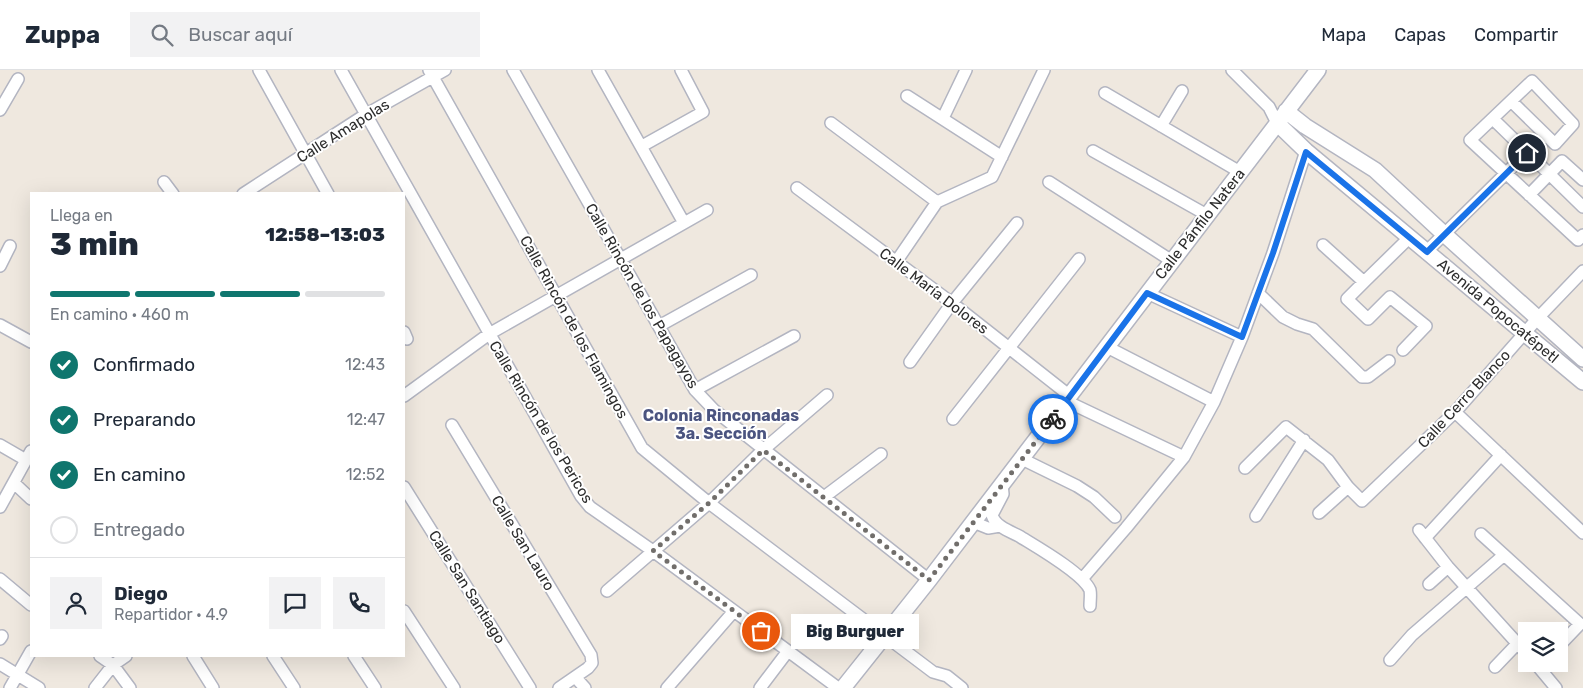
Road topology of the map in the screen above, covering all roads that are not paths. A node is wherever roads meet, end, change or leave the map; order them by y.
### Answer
1 (259, 70) edge
2 (341, 70) edge
3 (445, 70) edge
4 (513, 70) edge
5 (598, 70) edge
6 (681, 70) edge
7 (966, 70) edge
8 (1044, 70) edge
9 (1232, 70) edge
10 (1318, 70) edge
11 (431, 73) edge
12 (18, 79) dead end
13 (1182, 91) dead end
14 (1105, 93) dead end
15 (907, 96) dead end
16 (1511, 102) junction
17 (0, 110) edge
18 (365, 115) junction
19 (1281, 117) junction
20 (943, 118) junction
21 (1493, 119) junction
22 (831, 123) dead end
23 (1162, 126) junction
24 (1305, 126) junction
25 (1545, 135) junction
26 (1294, 140) junction
27 (642, 146) junction
28 (1093, 151) dead end
29 (1306, 152) junction
30 (1527, 153) junction
31 (306, 154) junction
32 (1002, 157) junction
33 (1240, 172) junction
34 (1549, 174) junction
35 (1506, 175) junction
36 (1583, 180) edge
37 (164, 182) dead end
38 (1049, 182) dead end
39 (797, 188) dead end
40 (172, 192) edge
41 (246, 192) edge
42 (327, 192) edge
43 (1529, 195) junction
44 (937, 202) junction
45 (1583, 207) edge
46 (707, 210) dead end
47 (1207, 215) junction
48 (684, 223) junction
49 (1017, 223) dead end
50 (1444, 234) junction
51 (1583, 235) edge
52 (1410, 237) junction
53 (10, 246) dead end
54 (1323, 246) dead end
55 (1427, 252) junction
56 (621, 259) junction
57 (1079, 259) dead end
58 (1172, 261) junction
59 (896, 262) junction
60 (0, 266) edge
61 (1583, 271) edge
62 (751, 275) dead end
63 (1364, 282) junction
64 (1258, 292) junction
65 (1147, 293) junction
66 (556, 295) junction
67 (952, 303) junction
68 (1538, 319) junction
69 (0, 325) edge
70 (659, 326) junction
71 (1525, 333) junction
72 (489, 334) junction
73 (794, 336) dead end
74 (1242, 337) junction
75 (30, 341) edge
76 (1107, 347) junction
77 (1008, 348) junction
78 (1403, 350) dead end
79 (1583, 359) edge
80 (1389, 361) dead end
81 (910, 362) dead end
82 (1583, 382) edge
83 (696, 390) junction
84 (405, 395) edge
85 (827, 395) dead end
86 (1068, 399) junction
87 (1214, 402) junction
88 (1455, 412) junction
89 (952, 419) dead end
90 (452, 424) dead end
91 (1304, 440) junction
92 (0, 445) edge
93 (763, 450) junction
94 (881, 454) dead end
95 (28, 455) edge
96 (1500, 455) junction
97 (1184, 457) junction
98 (1022, 459) junction
99 (1245, 468) dead end
100 (14, 483) junction
101 (1002, 484) junction
102 (1348, 487) junction
103 (405, 489) edge
104 (824, 497) junction
105 (30, 498) edge
106 (709, 503) junction
107 (0, 507) edge
108 (1319, 513) dead end
109 (1256, 516) dead end
110 (1115, 517) dead end
111 (976, 519) junction
112 (1000, 526) junction
113 (1583, 533) edge
114 (1481, 534) dead end
115 (653, 551) junction
116 (1504, 555) junction
117 (1448, 567) junction
118 (0, 579) edge
119 (1082, 579) junction
120 (929, 580) junction
121 (1428, 584) dead end
122 (1467, 588) junction
123 (607, 591) dead end
124 (30, 604) edge
125 (1090, 606) dead end
126 (734, 611) junction
127 (405, 613) edge
128 (885, 635) junction
129 (1568, 637) edge
130 (1517, 644) joint
131 (788, 651) junction
132 (30, 653) edge
133 (101, 657) edge
134 (125, 657) edge
135 (194, 657) edge
136 (274, 657) edge
137 (355, 657) edge
138 (1390, 660) dead end
139 (0, 664) edge
140 (113, 665) junction
141 (1495, 668) dead end
142 (1543, 672) edge
143 (18, 674) junction
144 (576, 678) junction
145 (1553, 687) edge
146 (10, 688) edge
147 (39, 688) edge
148 (94, 688) edge
149 (130, 688) edge
150 (213, 688) edge
151 (294, 688) edge
152 (375, 688) edge
153 (454, 688) edge
154 (530, 688) edge
155 (559, 688) edge
156 (585, 688) edge
157 (666, 688) edge
158 (760, 688) edge
159 (838, 688) edge
160 (843, 688) edge
161 (962, 688) edge

1 - 31 street
2 - 18 street, Calle Rincón de los Pericos
3 - 11 street, Calle Amapolas
4 - 56 street, Calle Rincón de los Papagayos
5 - 27 street
6 - 27 street
7 - 20 street
8 - 32 street
9 - 19 street
10 - 19 street, Calle Pánfilo Natera
11 - 18 street, Calle Amapolas
11 - 66 street, Calle Rincón de los Flamingos
12 - 17 street
13 - 23 street
14 - 23 street
15 - 20 street
16 - 21 street
16 - 25 street
16 - 25 street
18 - 31 street, Calle Amapolas
18 - 72 street, Calle Rincón de los Pericos
19 - 24 street, Avenida Popocatépetl
19 - 26 street, Avenida Popocatépetl
19 - 33 street, Calle Pánfilo Natera
20 - 32 street
21 - 30 street
21 - 35 street
22 - 44 street
23 - 33 street
24 - 26 street
24 - 50 street, Avenida Popocatépetl
25 - 30 street
26 - 29 street, Avenida Popocatépetl
27 - 48 street
28 - 47 street
29 - 52 street, Avenida Popocatépetl
29 - 64 street
30 - 34 street
30 - 35 street
31 - 41 street, Calle Amapolas
31 - 42 street
32 - 44 street
33 - 47 street, Calle Pánfilo Natera
34 - 36 street
34 - 43 street
34 - 45 street
35 - 43 street
35 - 50 street
37 - 40 street
38 - 58 street
39 - 59 street, Calle María Dolores
43 - 51 street
44 - 59 street
46 - 48 street
47 - 58 street, Calle Pánfilo Natera
48 - 56 street
49 - 67 street
50 - 55 street
50 - 68 street, Avenida Popocatépetl
52 - 55 street, Avenida Popocatépetl
52 - 63 street
53 - 60 street
54 - 63 street
55 - 71 street, Avenida Popocatépetl
56 - 66 street
56 - 70 street, Calle Rincón de los Papagayos
57 - 77 street
58 - 65 street, Calle Pánfilo Natera
59 - 67 street, Calle María Dolores
61 - 68 street, Calle Cerro Blanco
62 - 70 street
63 - 78 street
64 - 74 street
64 - 80 street
65 - 74 street
65 - 76 street, Calle Pánfilo Natera
66 - 72 street
66 - 106 street, Calle Rincón de los Flamingos
67 - 77 street, Calle María Dolores
67 - 81 street
68 - 71 street, Calle Cerro Blanco
68 - 79 street, Avenida Popocatépetl
69 - 75 street
70 - 83 street, Calle Rincón de los Papagayos
71 - 82 street, Avenida Popocatépetl
71 - 88 street, Calle Cerro Blanco
72 - 84 street
72 - 115 street, Calle Rincón de los Pericos
73 - 83 street
74 - 87 street
76 - 86 street, Calle Pánfilo Natera
76 - 87 street
77 - 86 street, Calle María Dolores
77 - 89 street
83 - 93 street, Calle Rincón de los Papagayos
85 - 93 street
86 - 97 street, Calle María Dolores
86 - 98 street, Calle Pánfilo Natera
87 - 97 street
88 - 96 street
88 - 102 street, Calle Cerro Blanco
90 - 144 street, Calle San Lauro
91 - 99 street
91 - 102 street
91 - 109 street
92 - 95 street
93 - 104 street, Calle Rincón de los Papagayos
93 - 106 street
94 - 104 street
95 - 100 street
96 - 113 street
96 - 117 street
97 - 119 street
98 - 101 street, Calle Pánfilo Natera
98 - 110 street
100 - 105 street
100 - 107 street
101 - 111 street, Calle Pánfilo Natera
101 - 112 street
102 - 108 street
103 - 154 street, Calle San Santiago
104 - 120 street, Calle Rincón de los Papagayos
106 - 115 street
106 - 128 street, Calle Rincón de los Flamingos
111 - 112 street
111 - 120 street, Calle Pánfilo Natera
112 - 119 street
114 - 116 street
115 - 123 street
115 - 126 street, Calle Rincón de los Pericos
116 - 122 street
116 - 129 street
117 - 121 street
117 - 122 street
118 - 124 street
119 - 125 street
120 - 128 street, Calle Pánfilo Natera
122 - 130 street
122 - 138 street
126 - 131 street, Calle Rincón de los Pericos
126 - 157 street
127 - 153 street
128 - 160 street, Calle Pánfilo Natera
128 - 161 street, Calle Rincón de los Flamingos
130 - 141 street
131 - 158 street
131 - 159 street, Calle Rincón de los Pericos
132 - 143 street
133 - 140 street
134 - 140 street
135 - 150 street
136 - 151 street
137 - 152 street
139 - 143 street
140 - 148 street
140 - 149 street
142 - 145 street
143 - 146 street
143 - 147 street
144 - 155 street
144 - 156 street

